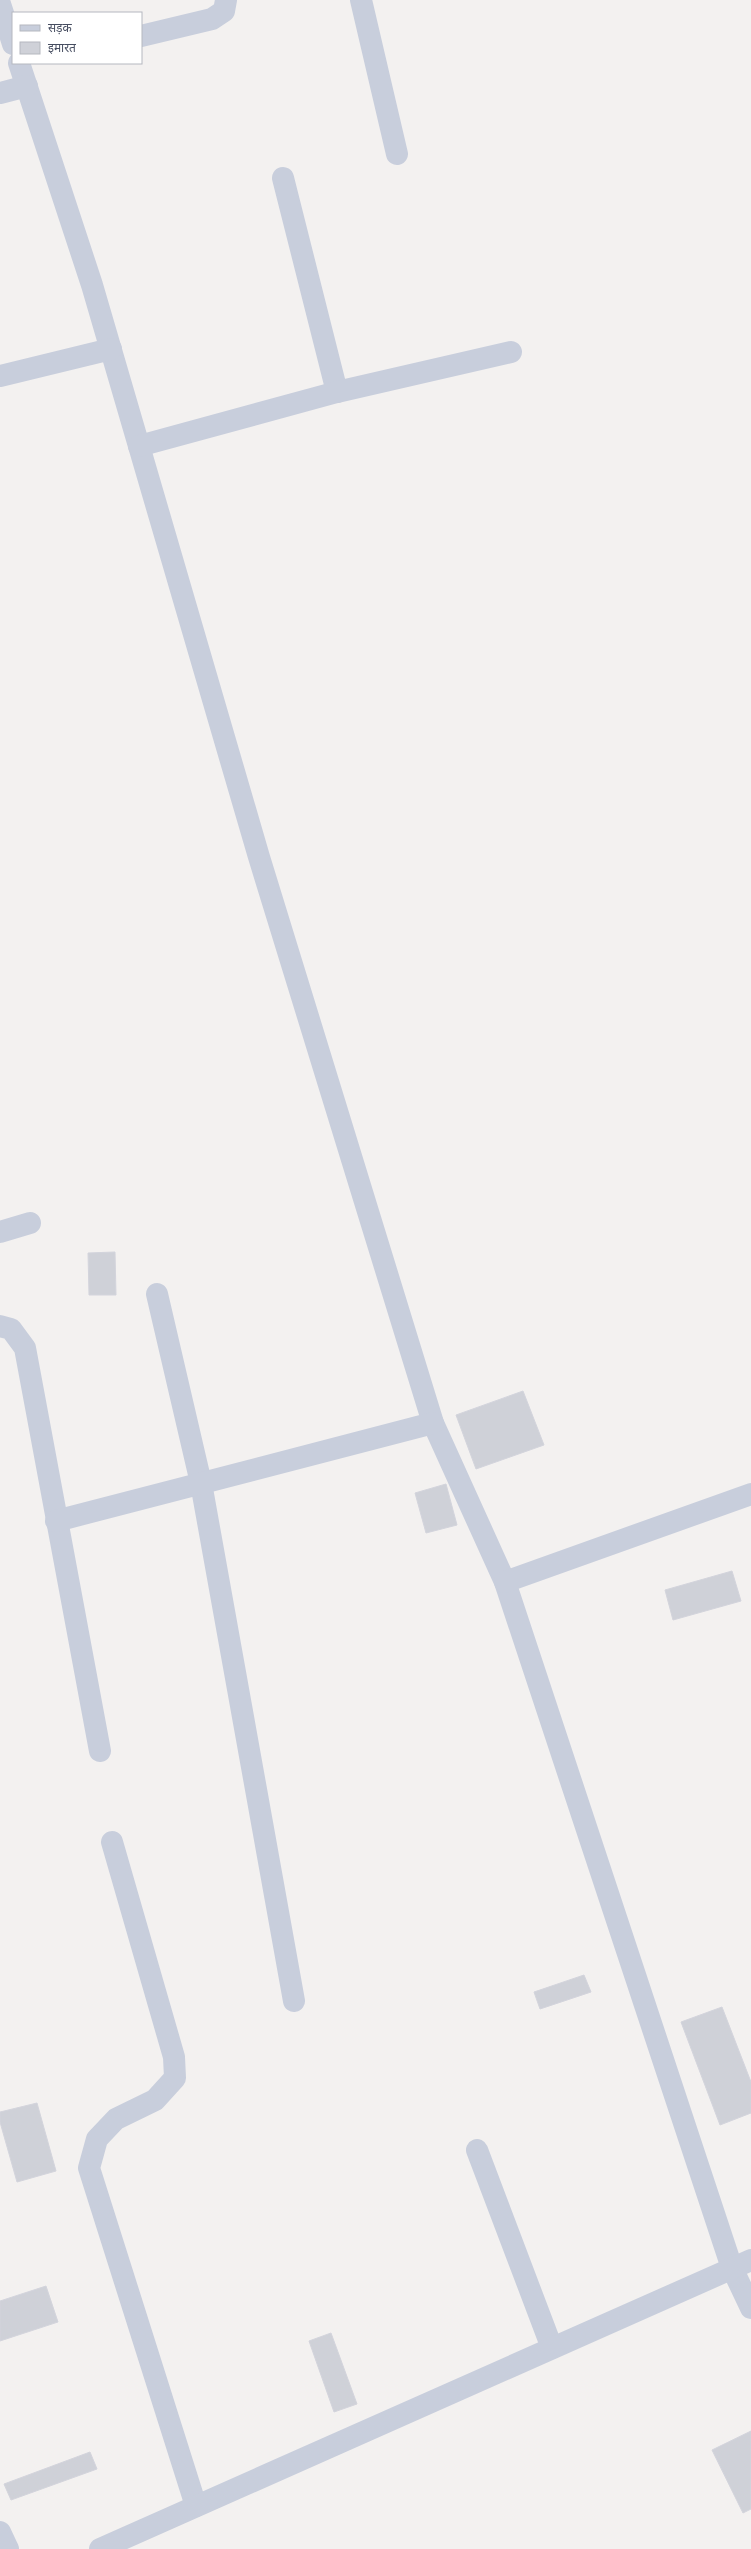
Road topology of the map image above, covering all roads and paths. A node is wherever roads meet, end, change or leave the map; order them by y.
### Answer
1 (226, 0) edge
2 (361, 0) edge
3 (0, 4) edge
4 (142, 36) edge
5 (12, 41) edge
6 (20, 64) edge
7 (27, 86) junction
8 (0, 93) edge
9 (397, 154) dead end
10 (283, 178) dead end
11 (111, 349) junction
12 (511, 352) dead end
13 (0, 376) edge
14 (337, 392) junction
15 (139, 446) junction
16 (30, 1224) dead end
17 (0, 1232) edge
18 (157, 1294) dead end
19 (0, 1326) edge
20 (433, 1423) junction
21 (201, 1483) junction
22 (751, 1494) edge
23 (56, 1521) junction
24 (505, 1582) junction
25 (100, 1751) dead end
26 (112, 1842) dead end
27 (294, 2001) dead end
28 (477, 2150) dead end
29 (741, 2264) edge
30 (751, 2308) edge
31 (552, 2348) junction
32 (196, 2506) junction
33 (0, 2532) edge
34 (8, 2549) edge
35 (100, 2549) edge

1 - 4 street
2 - 9 street
3 - 5 street
6 - 7 street
7 - 8 street
7 - 11 street
10 - 14 street
11 - 13 street
11 - 15 street
12 - 14 street
14 - 15 street
15 - 20 street
16 - 17 street
18 - 21 street
19 - 23 street
20 - 21 street
20 - 24 street
21 - 23 street
21 - 27 street
22 - 24 street
23 - 25 street
24 - 29 street
26 - 32 street
28 - 31 street
29 - 30 street
29 - 31 street
31 - 32 street
32 - 35 street
33 - 34 street

